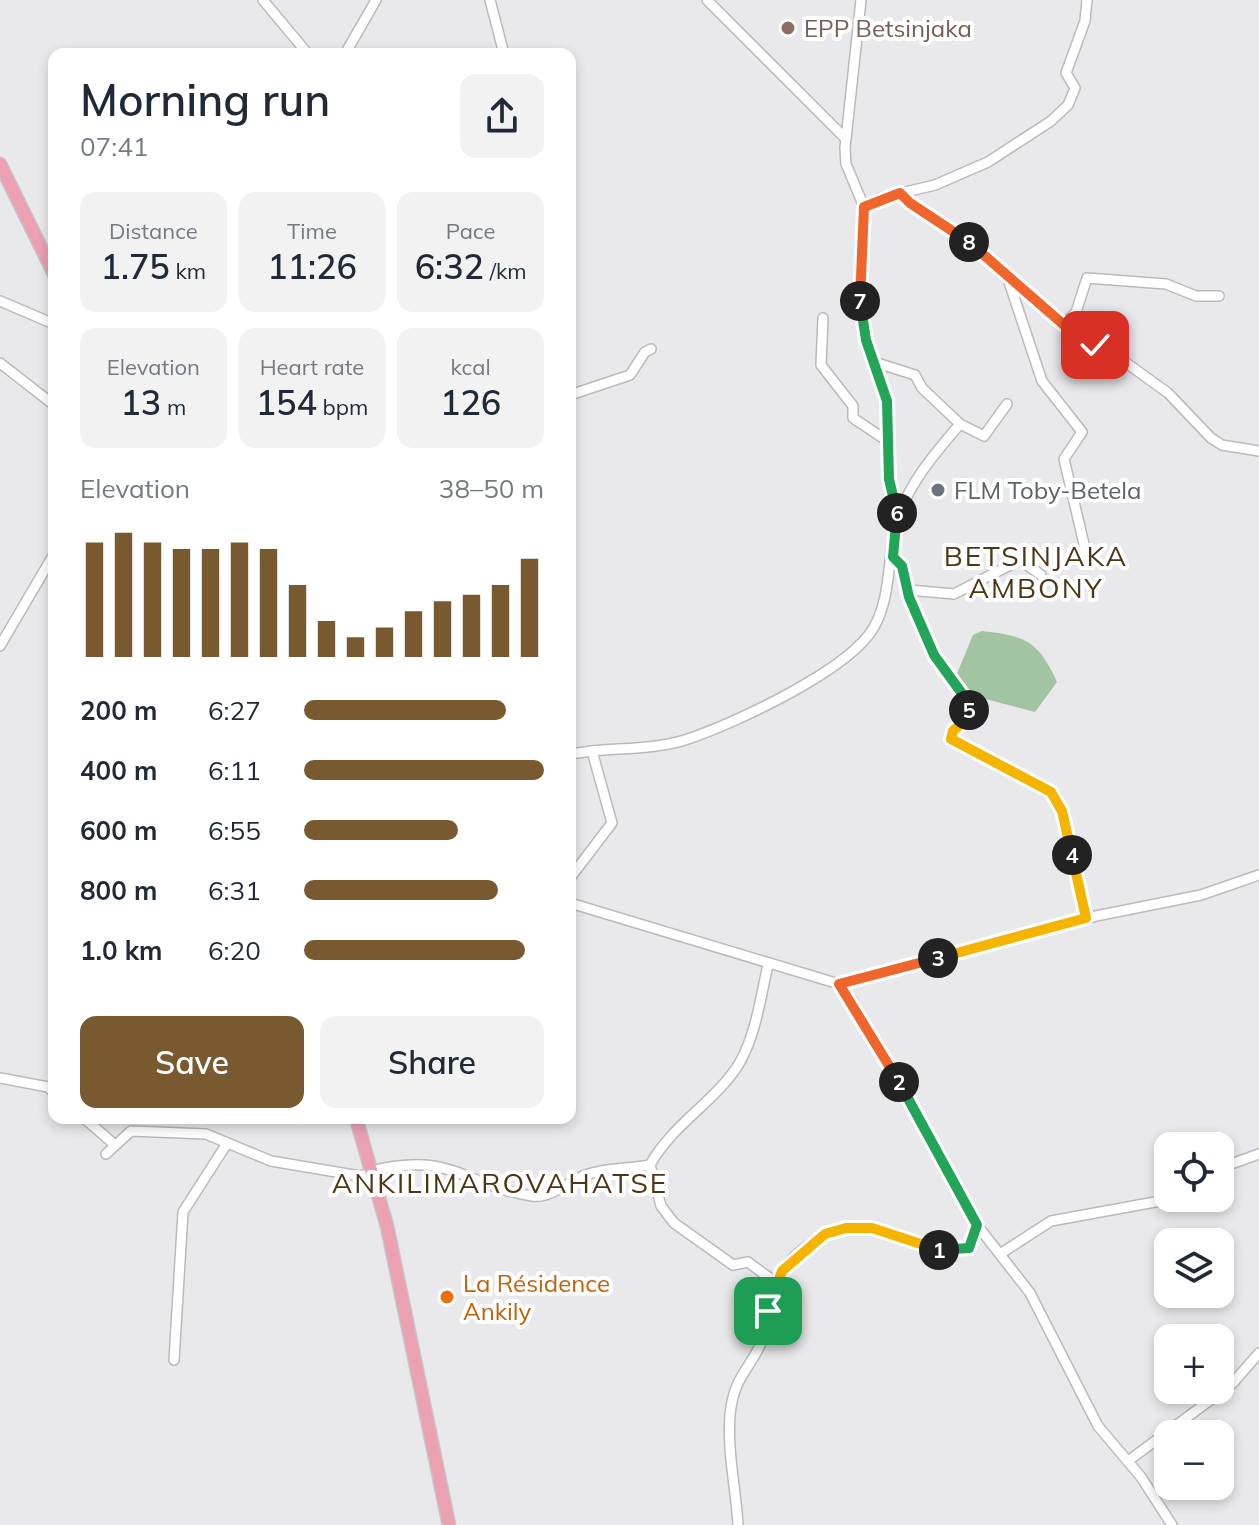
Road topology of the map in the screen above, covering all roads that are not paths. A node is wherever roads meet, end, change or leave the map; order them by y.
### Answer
1 (263, 0) edge
2 (376, 0) edge
3 (490, 0) edge
4 (707, 0) edge
5 (861, 0) edge
6 (1087, 0) edge
7 (303, 48) edge
8 (348, 48) edge
9 (502, 48) edge
10 (845, 138) junction
11 (0, 164) edge
12 (900, 193) junction
13 (864, 207) junction
14 (48, 262) edge
15 (1008, 279) junction
16 (1219, 296) dead end
17 (0, 301) edge
18 (823, 318) dead end
19 (48, 321) edge
20 (1064, 325) junction
21 (651, 349) dead end
22 (874, 362) junction
23 (0, 363) edge
24 (576, 393) edge
25 (48, 400) edge
26 (1007, 404) dead end
27 (960, 424) junction
28 (889, 442) junction
29 (1259, 451) edge
30 (897, 520) junction
31 (893, 557) junction
32 (1087, 557) dead end
33 (48, 564) edge
34 (1041, 575) dead end
35 (909, 590) junction
36 (0, 646) edge
37 (592, 751) junction
38 (576, 753) edge
39 (576, 870) edge
40 (1259, 875) edge
41 (576, 905) edge
42 (1086, 918) junction
43 (768, 965) junction
44 (839, 984) junction
45 (0, 1078) edge
46 (48, 1087) edge
47 (91, 1124) edge
48 (358, 1124) edge
49 (115, 1145) junction
50 (226, 1145) junction
51 (106, 1154) dead end
52 (1259, 1154) edge
53 (1234, 1163) edge
54 (650, 1165) junction
55 (371, 1172) junction
56 (1154, 1202) edge
57 (977, 1225) junction
58 (1000, 1254) junction
59 (775, 1282) junction
60 (1259, 1353) edge
61 (174, 1360) dead end
62 (1128, 1461) junction
63 (449, 1525) edge
64 (738, 1525) edge
65 (1172, 1525) edge

1 - 7 street
2 - 8 street
3 - 9 street
4 - 10 street
5 - 10 street
6 - 12 street
10 - 13 street
11 - 14 main road
12 - 13 street
12 - 15 street
13 - 22 street
15 - 20 street
15 - 32 street
16 - 20 street
17 - 19 street
18 - 28 street
20 - 29 street
21 - 24 street
22 - 27 street
22 - 28 street
23 - 25 street
26 - 27 street
27 - 30 street
28 - 30 street
30 - 31 street
31 - 35 street
31 - 37 street
33 - 36 street
34 - 35 street
35 - 42 street
37 - 38 street
37 - 39 street
40 - 42 street
41 - 43 street
42 - 44 street
43 - 44 street
43 - 54 street
44 - 57 street
45 - 46 street
47 - 49 street
48 - 55 main road
49 - 50 street
49 - 51 street
50 - 55 street
50 - 61 street
52 - 53 street
54 - 55 street
54 - 59 street
55 - 63 main road
56 - 58 street
57 - 58 street
57 - 59 street
58 - 62 street
59 - 64 street
60 - 62 street
62 - 65 street

